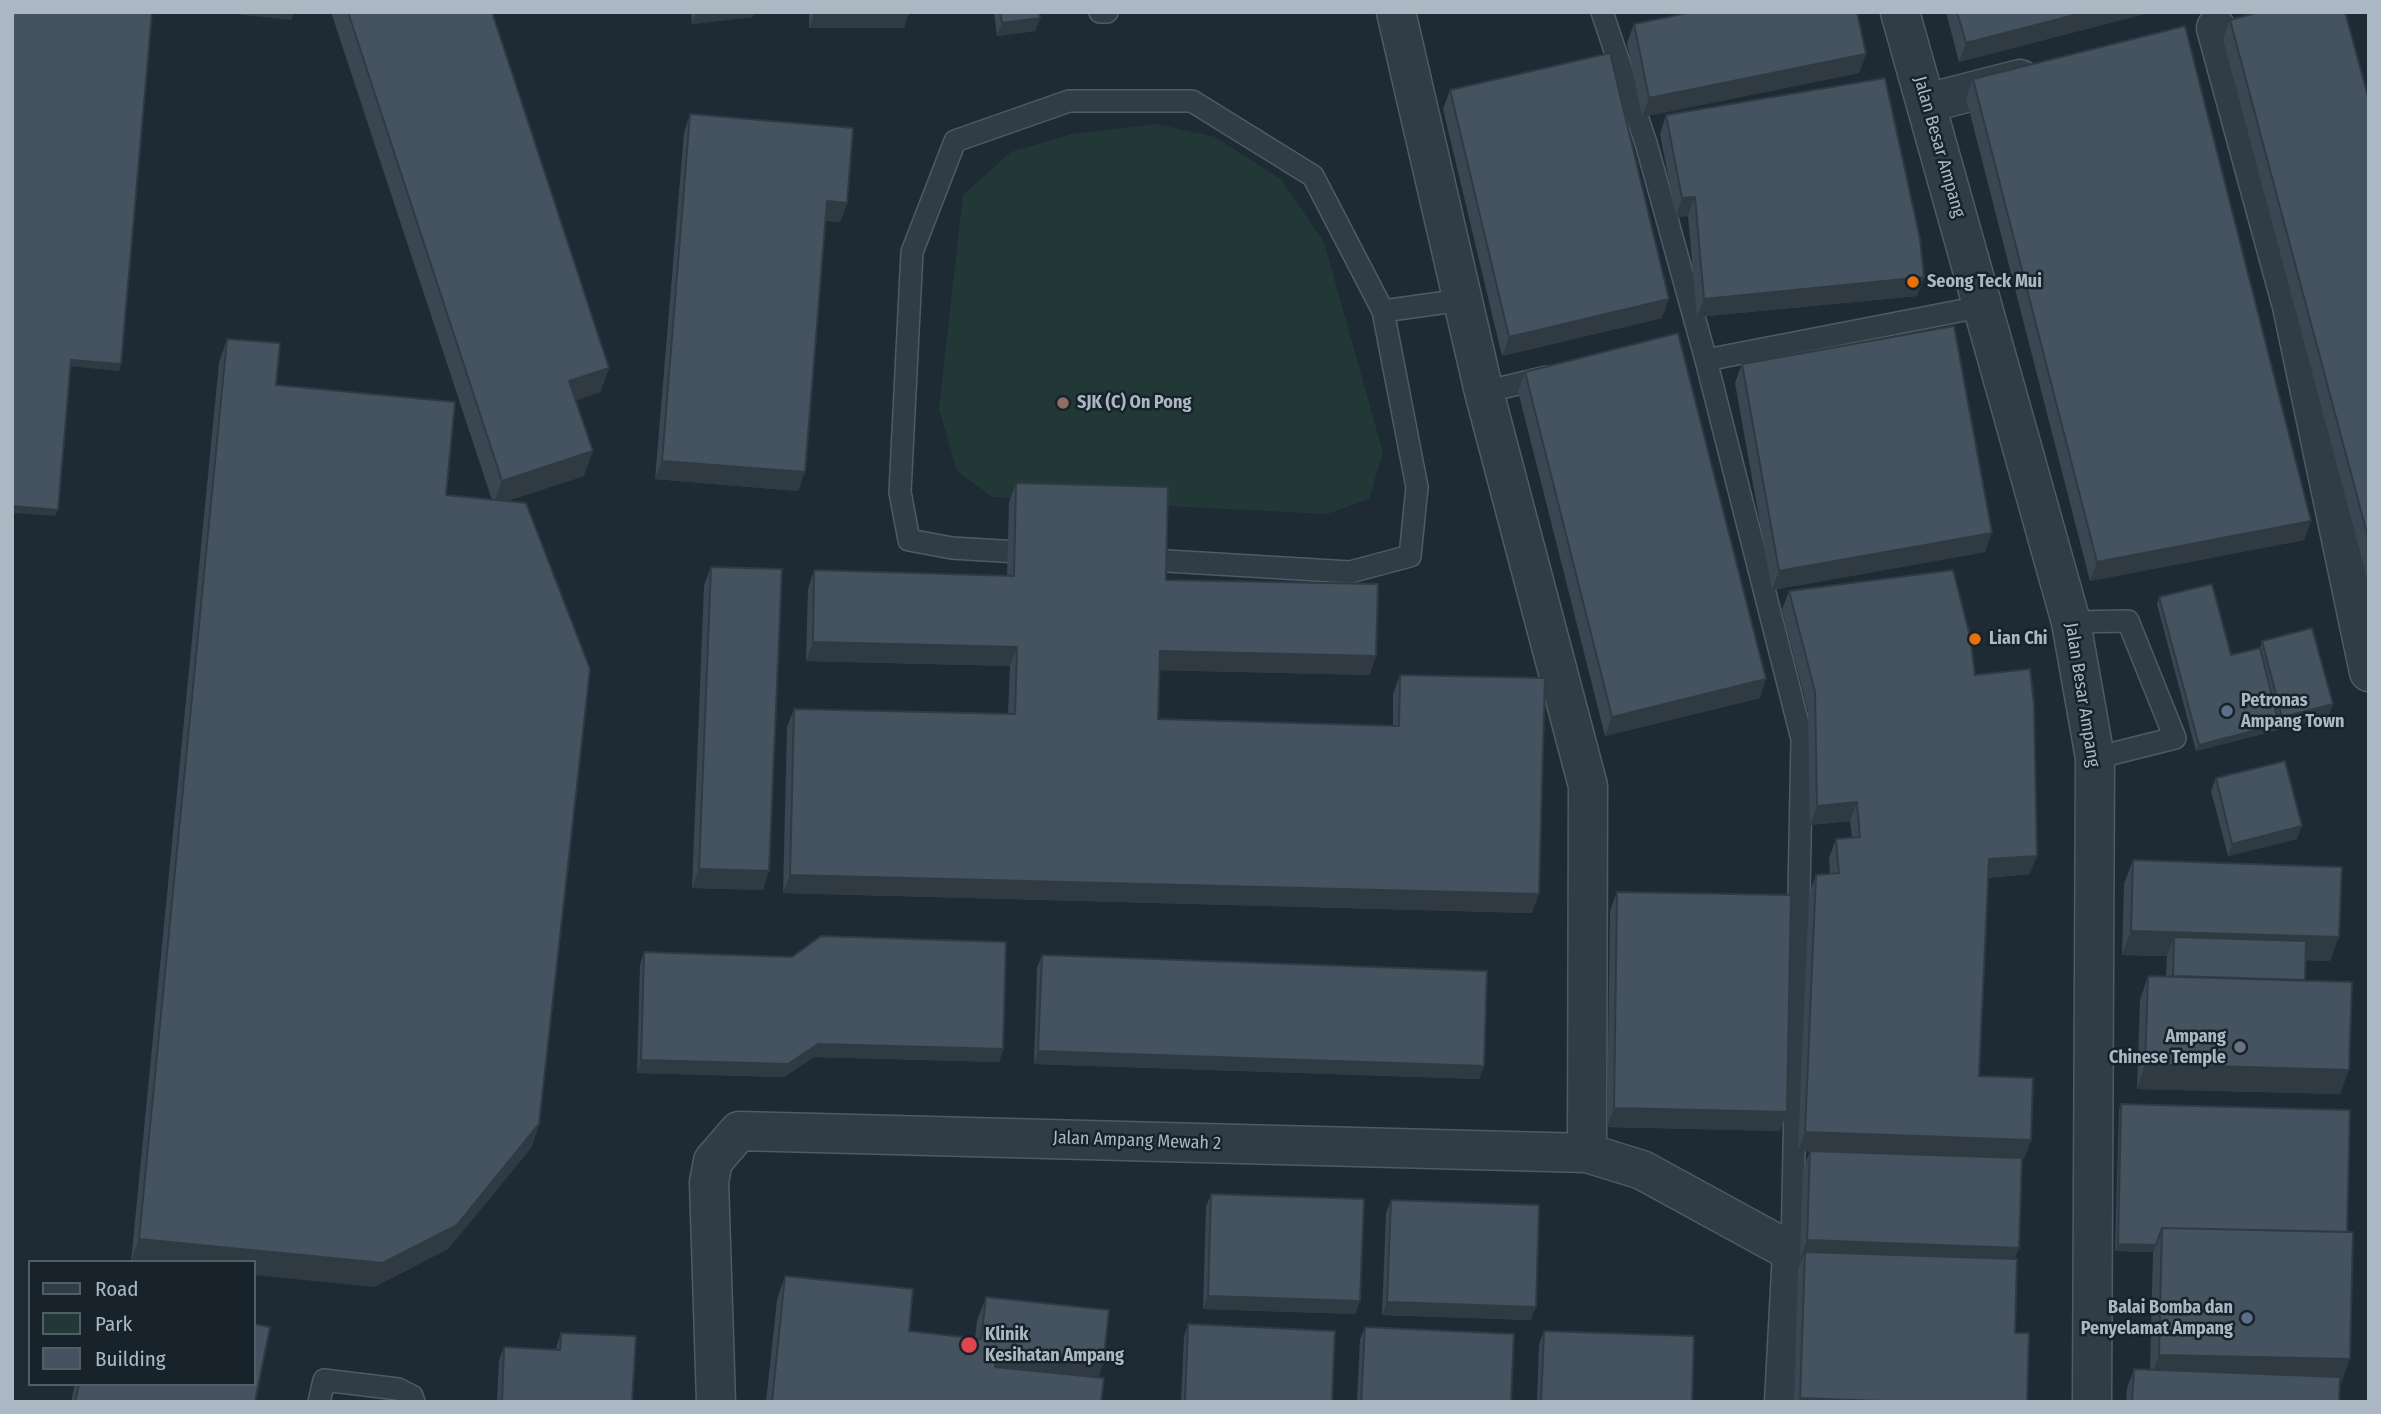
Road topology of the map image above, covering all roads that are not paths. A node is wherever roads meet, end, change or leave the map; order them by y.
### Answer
1 (1100, 12) edge
2 (1107, 12) edge
3 (1395, 12) edge
4 (1602, 12) edge
5 (1900, 12) edge
6 (2226, 20) edge
7 (2177, 38) edge
8 (2058, 69) edge
9 (1927, 103) junction
10 (1462, 300) junction
11 (1985, 306) junction
12 (1383, 311) junction
13 (1706, 360) junction
14 (1564, 372) edge
15 (1484, 392) junction
16 (2071, 622) junction
17 (2369, 671) edge
18 (2095, 758) junction
19 (1587, 1153) junction
20 (1792, 1252) junction
21 (318, 1402) edge
22 (414, 1402) edge
23 (716, 1402) edge
24 (1784, 1402) edge
25 (2092, 1402) edge

1 - 2 lane
3 - 10 street
4 - 13 lane
5 - 9 street, Jalan Besar Ampang
6 - 7 street
6 - 17 street
8 - 9 street
9 - 11 street, Jalan Besar Ampang
10 - 12 lane
10 - 15 street
11 - 13 lane
11 - 16 street, Jalan Besar Ampang
12 - 12 lane
13 - 20 lane
14 - 15 lane
15 - 19 street
16 - 18 street, Jalan Besar Ampang
16 - 18 lane
18 - 25 street, Jalan Besar Ampang
19 - 20 street, Jalan Ampang Mewah 2
19 - 23 street, Jalan Ampang Mewah 2
20 - 24 street
21 - 22 lane

